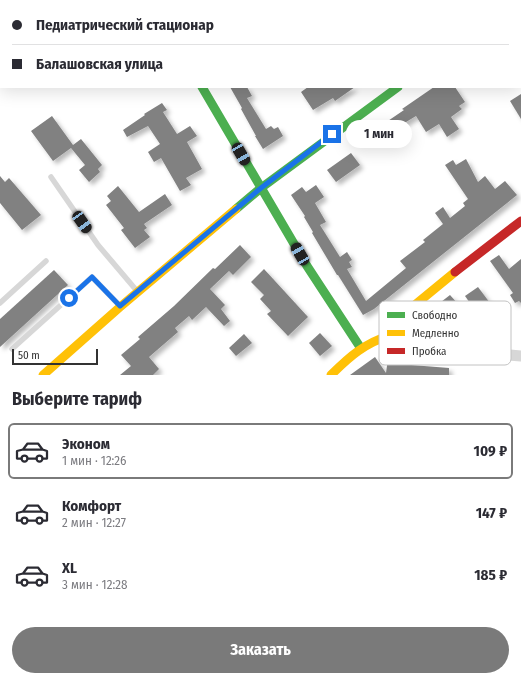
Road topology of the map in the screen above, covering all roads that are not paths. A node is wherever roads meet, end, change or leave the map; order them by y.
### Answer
1 (203, 88) edge
2 (379, 88) edge
3 (397, 88) edge
4 (385, 96) junction
5 (51, 177) dead end
6 (261, 188) junction
7 (521, 221) edge
8 (46, 261) dead end
9 (138, 292) junction
10 (420, 301) edge
11 (0, 304) edge
12 (120, 306) junction
13 (379, 338) edge
14 (360, 347) junction
15 (12, 349) dead end
16 (511, 355) edge
17 (521, 356) edge
18 (43, 375) edge
19 (331, 375) edge

1 - 6 street
2 - 4 street
3 - 4 street
4 - 6 street
5 - 9 lane
6 - 9 street
6 - 14 street
7 - 10 street
8 - 11 lane
9 - 12 street
12 - 15 lane
12 - 18 street
13 - 14 street
14 - 19 street
16 - 17 street

